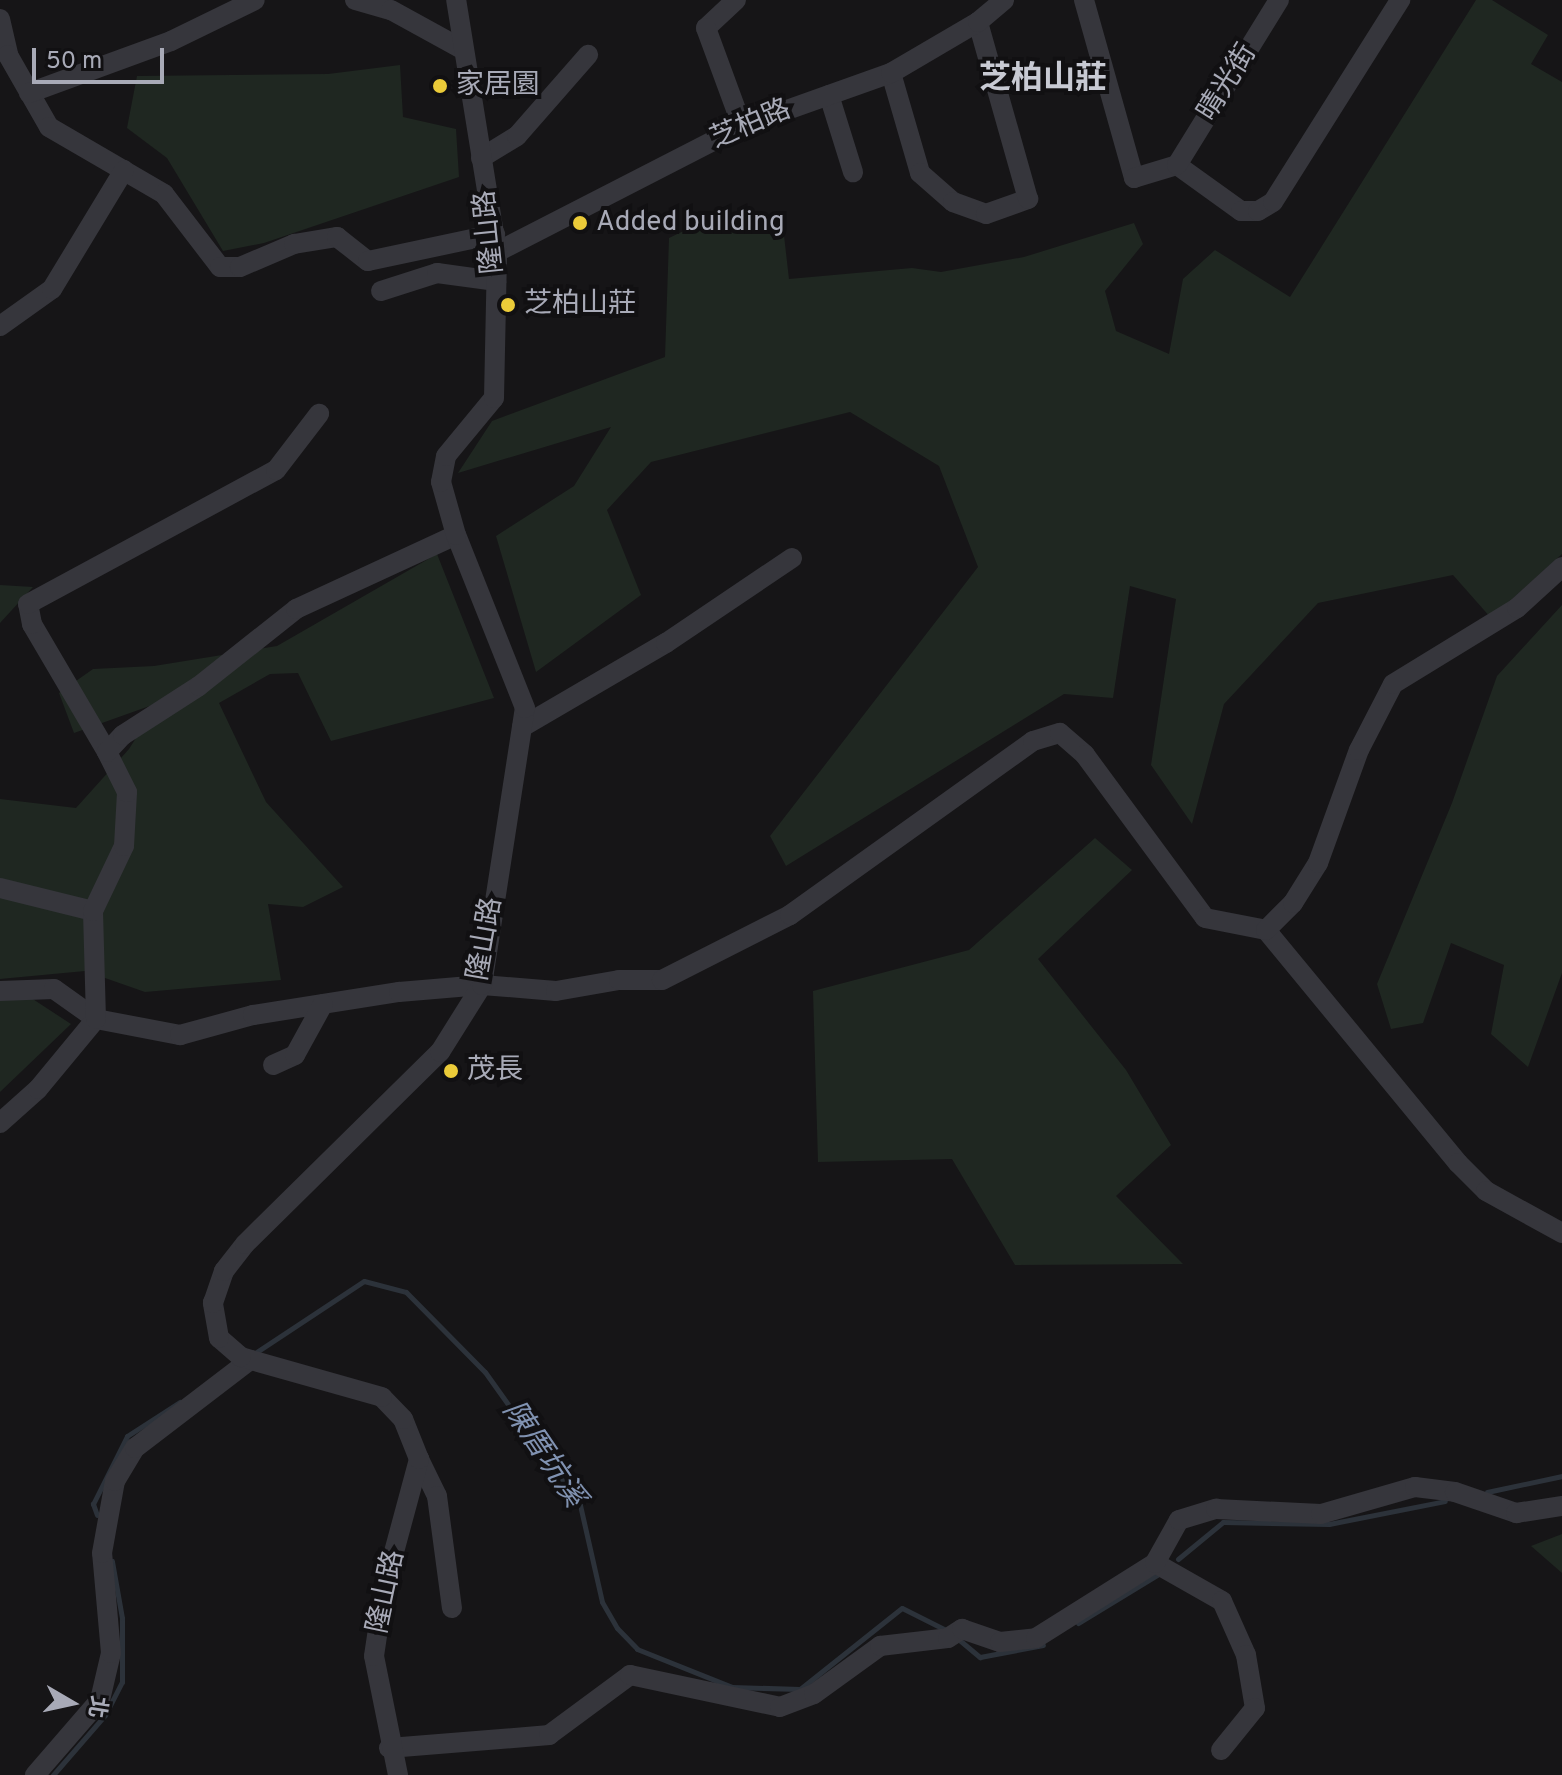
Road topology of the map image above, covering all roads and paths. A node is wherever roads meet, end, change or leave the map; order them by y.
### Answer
1 (255, 0) edge
2 (355, 0) edge
3 (456, 0) edge
4 (736, 0) edge
5 (1004, 0) edge
6 (1084, 0) edge
7 (1279, 0) edge
8 (1400, 0) edge
9 (0, 19) edge
10 (978, 22) junction
11 (462, 49) junction
12 (588, 55) dead end
13 (891, 73) junction
14 (29, 93) junction
15 (829, 95) junction
16 (742, 126) junction
17 (481, 158) junction
18 (1177, 165) junction
19 (124, 170) junction
20 (853, 172) dead end
21 (496, 243) junction
22 (496, 281) junction
23 (381, 291) dead end
24 (0, 326) edge
25 (319, 414) dead end
26 (456, 535) junction
27 (792, 558) dead end
28 (1562, 567) edge
29 (522, 727) junction
30 (107, 752) junction
31 (0, 888) edge
32 (93, 911) junction
33 (1266, 930) junction
34 (482, 985) junction
35 (0, 991) edge
36 (323, 1004) junction
37 (96, 1019) junction
38 (273, 1065) dead end
39 (0, 1123) edge
40 (1562, 1233) edge
41 (247, 1359) junction
42 (419, 1459) junction
43 (1562, 1506) edge
44 (1155, 1563) junction
45 (452, 1608) dead end
46 (389, 1748) junction
47 (1221, 1750) dead end
48 (35, 1775) edge
49 (398, 1775) edge

1 - 14 street
2 - 11 street
3 - 11 street, 隆山路
4 - 16 street
5 - 10 street, 芝柏路
6 - 18 street
7 - 18 street, 晴光街
8 - 18 street
9 - 14 street
10 - 13 street, 芝柏路
10 - 13 street
11 - 17 street, 隆山路
12 - 17 street
13 - 15 street, 芝柏路
14 - 19 street
15 - 16 street, 芝柏路
15 - 20 street
16 - 21 street, 芝柏路
17 - 21 street, 隆山路
19 - 21 street, 芝柏路
19 - 24 street
21 - 22 street, 隆山路
22 - 23 street
22 - 26 street, 隆山路
25 - 30 street
26 - 29 street, 隆山路
26 - 30 street
27 - 29 street
28 - 33 street
29 - 34 street, 隆山路
30 - 32 street
31 - 32 street
32 - 37 street
33 - 34 street
33 - 40 street
34 - 36 street
34 - 41 street, 隆山路
35 - 37 street
36 - 37 street
36 - 38 street
37 - 39 street
41 - 42 street
41 - 48 street
42 - 45 street
42 - 46 street, 隆山路
43 - 44 street
44 - 46 street
44 - 47 street
46 - 49 street, 隆山路

